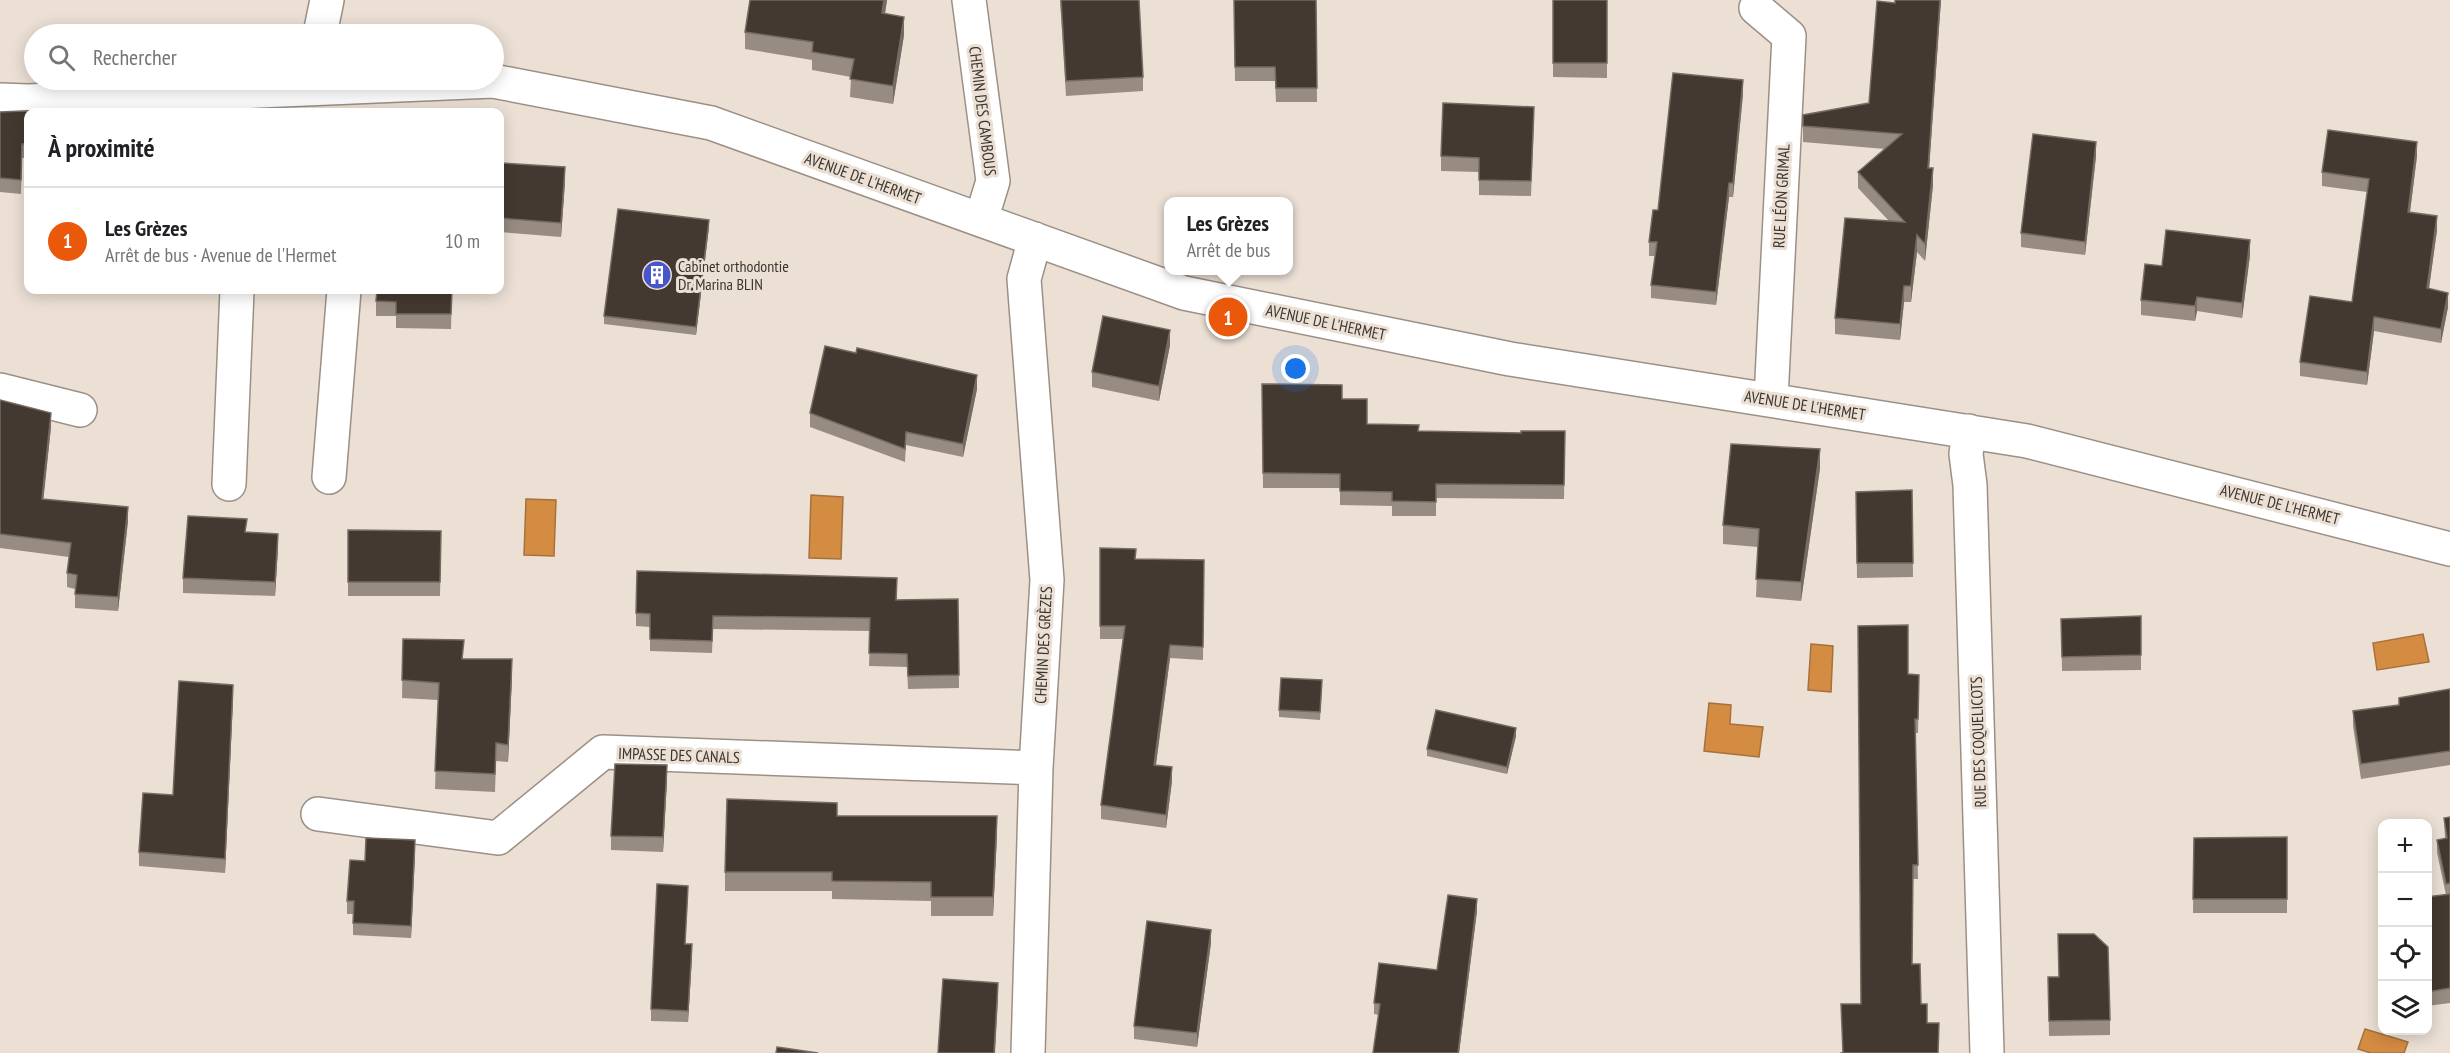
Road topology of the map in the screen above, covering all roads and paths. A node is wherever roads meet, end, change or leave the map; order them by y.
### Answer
1 (327, 0) edge
2 (969, 0) edge
3 (1756, 8) dead end
4 (322, 24) edge
5 (504, 83) edge
6 (288, 90) edge
7 (328, 90) edge
8 (430, 90) edge
9 (0, 100) edge
10 (360, 100) edge
11 (245, 102) edge
12 (981, 220) junction
13 (1035, 239) junction
14 (237, 294) edge
15 (344, 294) edge
16 (0, 390) edge
17 (1771, 399) junction
18 (80, 410) dead end
19 (1969, 431) junction
20 (329, 477) dead end
21 (229, 484) dead end
22 (2450, 549) edge
23 (1036, 768) junction
24 (318, 814) dead end
25 (1028, 1053) edge
26 (1987, 1053) edge

1 - 4 street
2 - 12 street, CHEMIN DES CAMBOUS
3 - 17 street, RUE LÉON GRIMAL
5 - 12 street, AVENUE DE L'HERMET
6 - 11 street, AVENUE DE L'HERMET
7 - 10 street, AVENUE DE L'HERMET
8 - 10 street, AVENUE DE L'HERMET
9 - 11 street, AVENUE DE L'HERMET
12 - 13 street, AVENUE DE L'HERMET
13 - 17 street, AVENUE DE L'HERMET
13 - 23 street, CHEMIN DES GRÈZES
14 - 21 street
15 - 20 street
16 - 18 street
17 - 19 street, AVENUE DE L'HERMET
19 - 22 street, AVENUE DE L'HERMET
19 - 26 street, RUE DES COQUELICOTS
23 - 24 street, IMPASSE DES CANALS
23 - 25 street, CHEMIN DES GRÈZES

